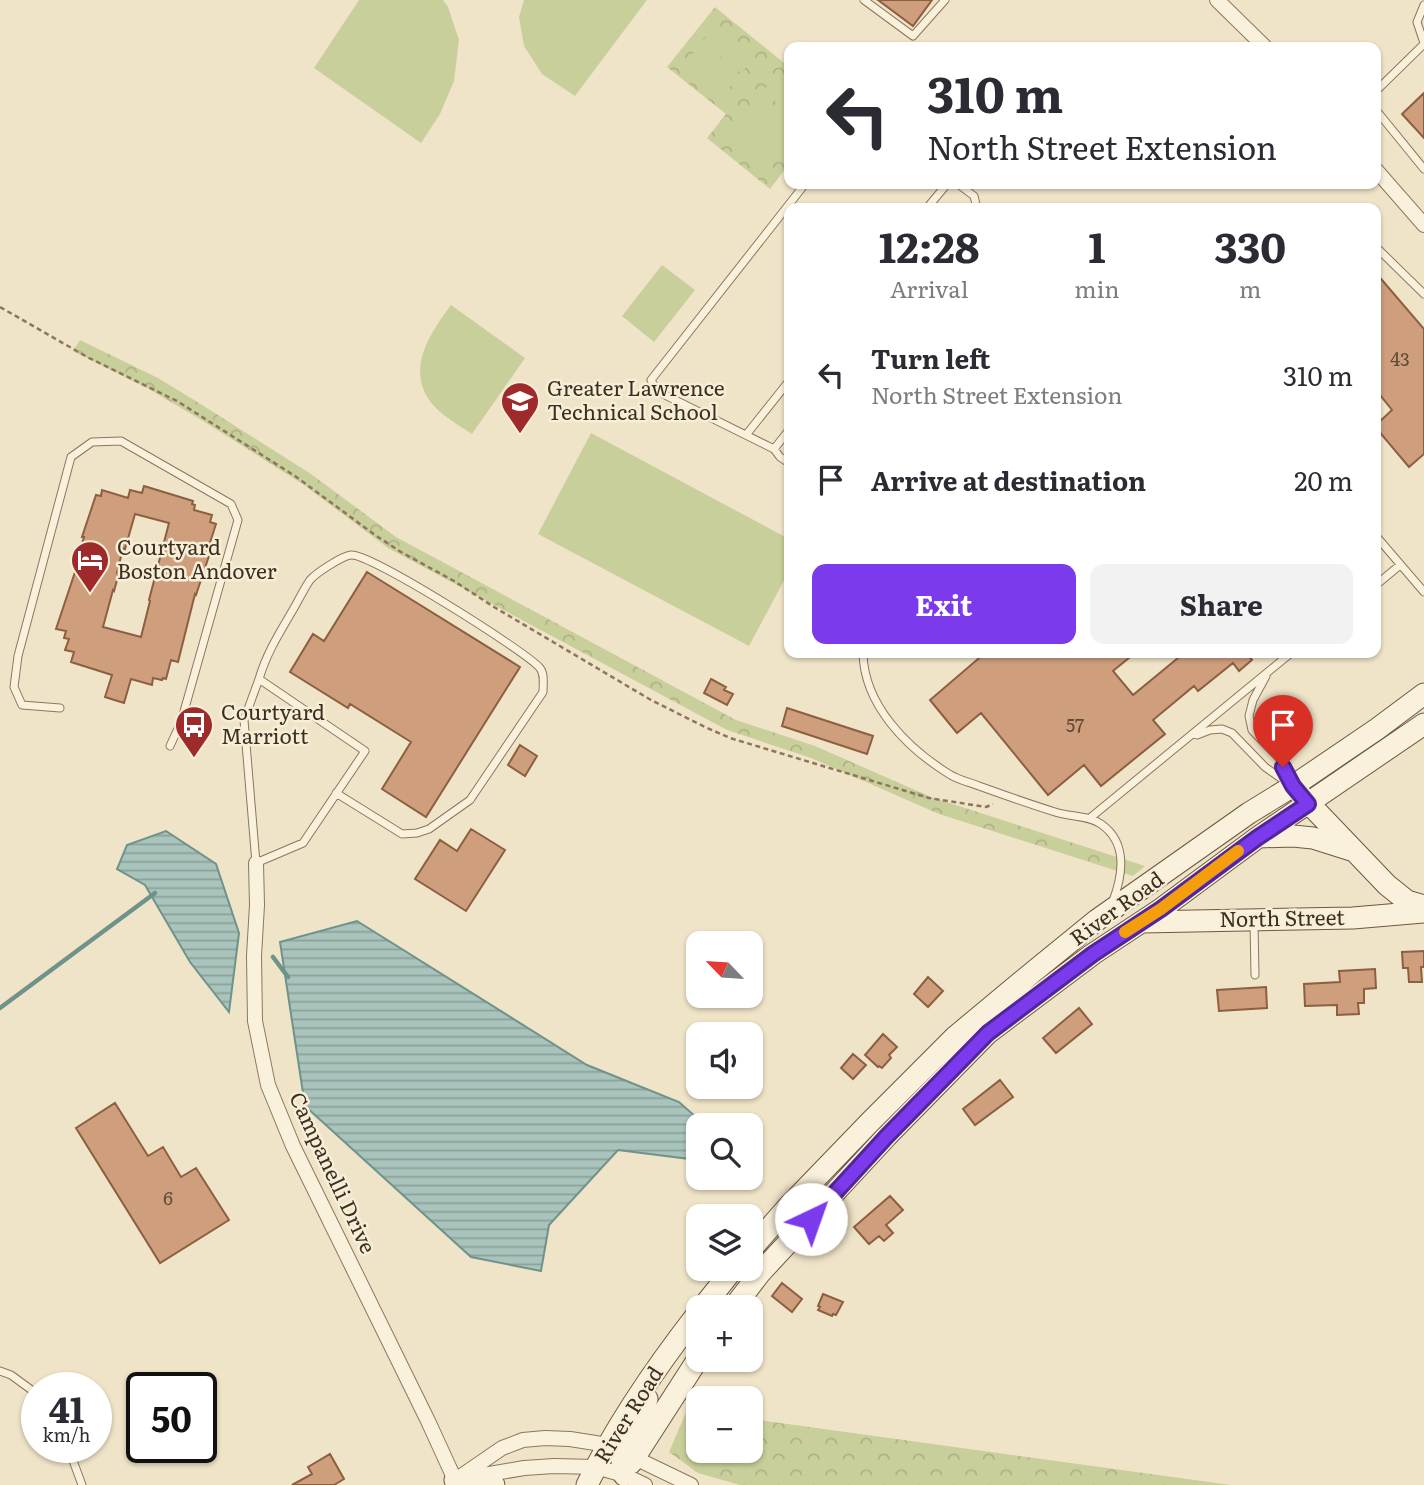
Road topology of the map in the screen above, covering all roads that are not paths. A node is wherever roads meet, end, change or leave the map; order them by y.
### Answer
1 (864, 0) edge
2 (945, 0) edge
3 (1217, 0) edge
4 (1424, 5) edge
5 (1260, 42) edge
6 (1424, 43) edge
7 (1381, 87) edge
8 (1381, 116) edge
9 (1424, 169) edge
10 (1381, 176) edge
11 (801, 189) edge
12 (943, 189) edge
13 (965, 189) edge
14 (790, 203) edge
15 (931, 203) edge
16 (976, 203) edge
17 (784, 211) edge
18 (1424, 225) edge
19 (1381, 252) edge
20 (1424, 294) edge
21 (784, 387) edge
22 (746, 435) junction
23 (784, 436) edge
24 (774, 449) junction
25 (784, 460) edge
26 (1381, 542) edge
27 (1400, 565) junction
28 (1381, 581) edge
29 (1424, 592) edge
30 (863, 658) edge
31 (1284, 658) edge
32 (1270, 669) junction
33 (259, 679) junction
34 (1424, 694) edge
35 (60, 708) dead end
36 (1424, 724) edge
37 (1189, 737) junction
38 (170, 746) dead end
39 (1293, 786) junction
40 (337, 793) junction
41 (1308, 804) junction
42 (1090, 818) junction
43 (1257, 838) junction
44 (1355, 852) junction
45 (256, 863) junction
46 (1424, 906) edge
47 (1110, 911) junction
48 (1424, 912) edge
49 (1254, 920) junction
50 (1140, 922) junction
51 (1255, 975) dead end
52 (763, 1235) edge
53 (724, 1281) edge
54 (712, 1295) edge
55 (744, 1295) edge
56 (686, 1329) edge
57 (0, 1371) edge
58 (688, 1372) edge
59 (21, 1382) edge
60 (74, 1463) edge
61 (622, 1463) edge
62 (591, 1476) edge
63 (451, 1483) edge
64 (82, 1485) edge
65 (494, 1485) edge
66 (645, 1485) edge
67 (691, 1485) edge

1 - 2 lane
3 - 5 street
4 - 6 lane
6 - 7 lane
8 - 9 lane
10 - 18 street
11 - 14 lane
12 - 15 lane
13 - 16 lane
17 - 22 lane
19 - 20 lane
21 - 22 lane
22 - 24 lane
23 - 24 lane
24 - 25 lane
26 - 27 lane
27 - 28 lane
27 - 29 lane
30 - 42 lane
31 - 32 lane
32 - 37 lane
32 - 39 lane
33 - 40 lane
33 - 40 lane
33 - 45 lane
34 - 39 main road, River Road
35 - 38 lane
36 - 41 main road, River Road
37 - 39 lane
37 - 42 lane
39 - 41 main road
39 - 47 main road, River Road
40 - 45 lane
41 - 43 main road, River Road
41 - 44 main road
42 - 47 lane
43 - 44 main road
43 - 50 main road, River Road
44 - 46 main road
45 - 63 street, Campanelli Drive
47 - 52 main road, River Road
48 - 49 main road, North Street
49 - 50 main road, North Street
49 - 51 lane
50 - 55 main road, River Road
53 - 54 main road
56 - 61 main road, River Road
57 - 59 lane
58 - 61 main road, River Road
60 - 64 lane
61 - 62 main road, River Road
61 - 62 street
61 - 63 street
61 - 66 street
61 - 67 street
62 - 63 street
63 - 65 main road

